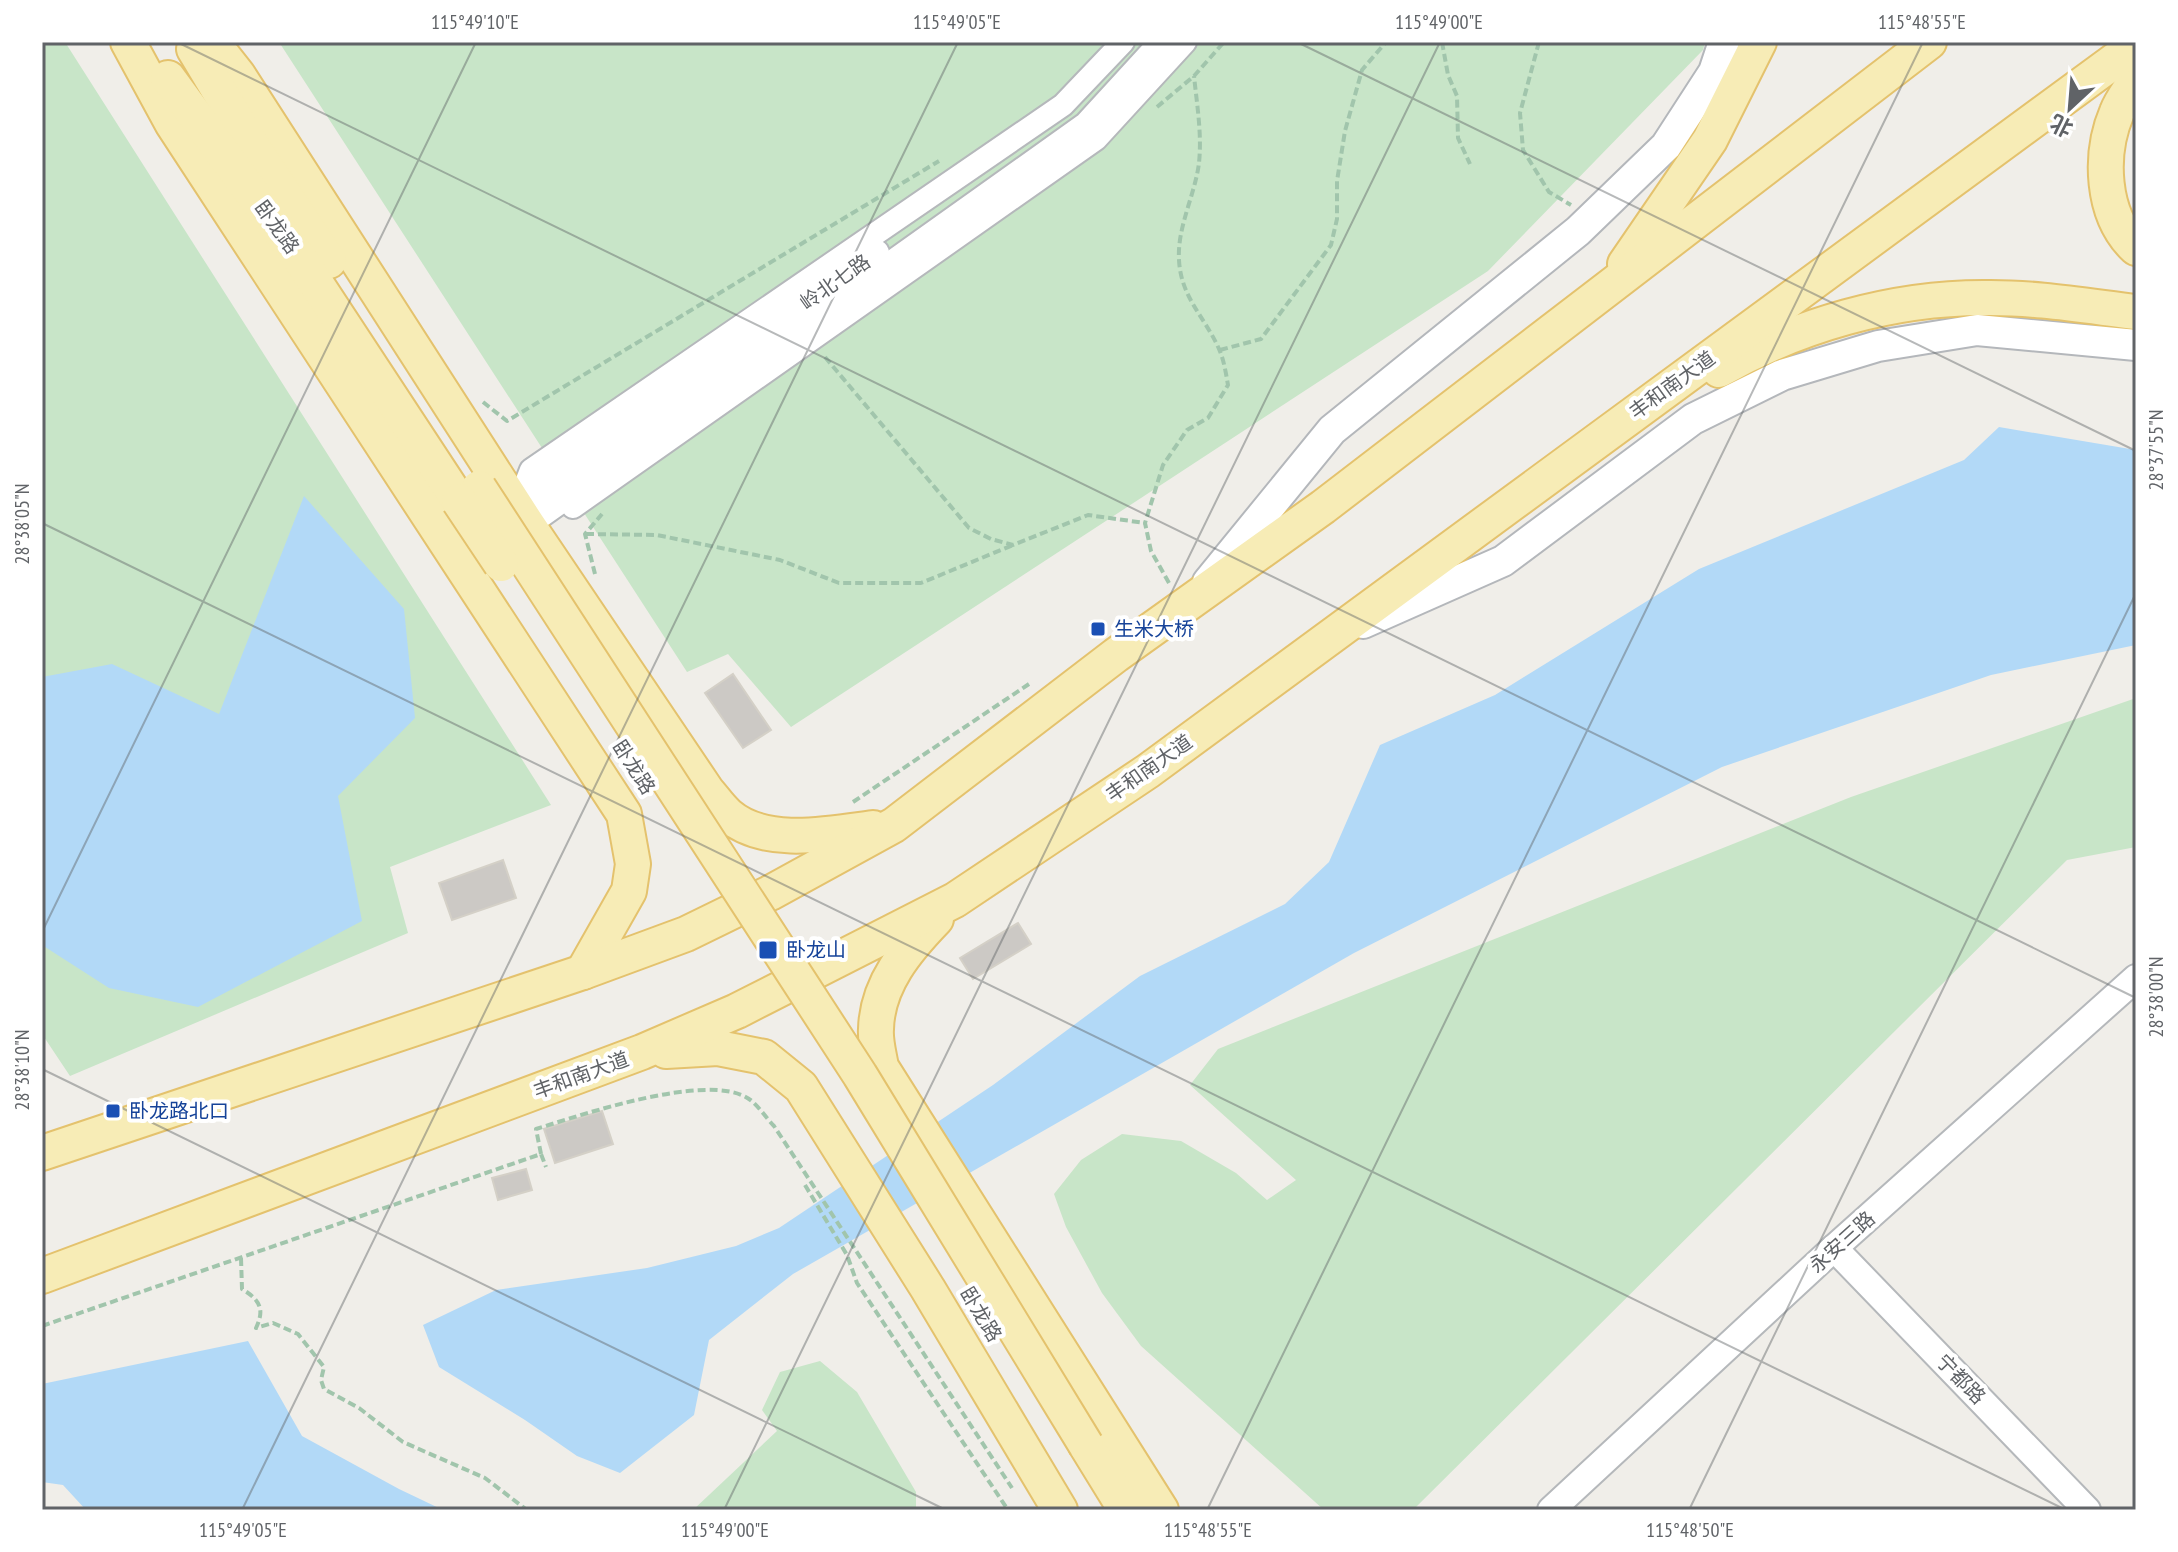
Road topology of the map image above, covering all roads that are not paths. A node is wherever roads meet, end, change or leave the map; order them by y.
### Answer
1 (128, 42) edge
2 (142, 42) edge
3 (190, 42) edge
4 (212, 42) edge
5 (1123, 42) edge
6 (1140, 42) edge
7 (1163, 42) edge
8 (1185, 42) edge
9 (1724, 42) edge
10 (1759, 42) edge
11 (1929, 42) edge
12 (2136, 45) edge
13 (2136, 80) edge
14 (2132, 244) edge
15 (1607, 290) junction
16 (2136, 312) edge
17 (2136, 345) edge
18 (1597, 440) junction
19 (469, 494) junction
20 (522, 515) junction
21 (1185, 592) junction
22 (1326, 640) junction
23 (894, 825) junction
24 (955, 900) junction
25 (583, 972) junction
26 (2136, 978) edge
27 (642, 1052) junction
28 (47, 1146) edge
29 (1834, 1248) junction
30 (42, 1276) edge
31 (1076, 1451) junction
32 (1060, 1510) edge
33 (1100, 1510) edge
34 (1126, 1510) edge
35 (1161, 1510) edge
36 (1551, 1510) edge
37 (2087, 1510) edge

1 - 25 main road, 卧龙路
2 - 19 main road, 卧龙路
3 - 19 main road, 卧龙路
4 - 20 main road
5 - 20 street
6 - 20 street, 岭北七路
7 - 20 street
8 - 20 street
9 - 21 main road
10 - 15 main road
11 - 15 main road
12 - 18 main road, 丰和南大道
13 - 14 main road
15 - 21 main road
16 - 18 main road
17 - 22 main road
18 - 22 main road, 丰和南大道
19 - 31 main road, 卧龙路, bridge
20 - 23 main road
21 - 23 main road
22 - 24 main road, 丰和南大道
23 - 25 main road
24 - 27 main road, 丰和南大道
24 - 35 main road
25 - 28 main road
26 - 29 street, 永安三路
27 - 30 main road, 丰和南大道
27 - 32 main road, 卧龙路
29 - 36 street, 永安三路
29 - 37 street, 宁都路
31 - 33 main road, 卧龙路
31 - 34 main road, 卧龙路

